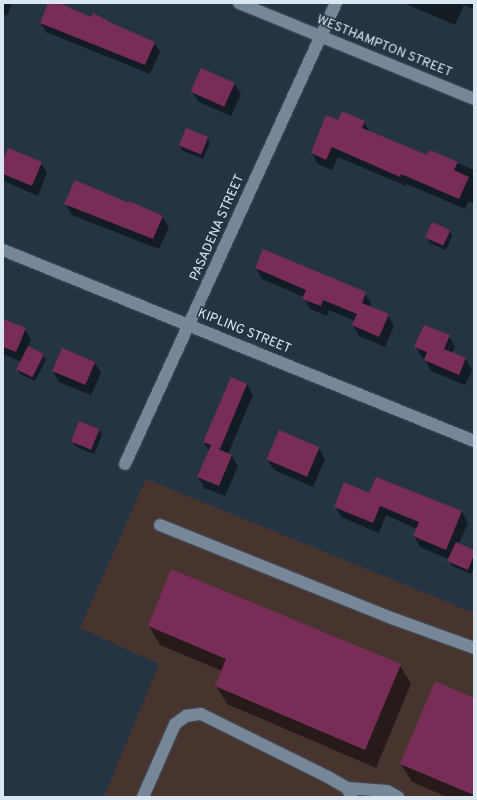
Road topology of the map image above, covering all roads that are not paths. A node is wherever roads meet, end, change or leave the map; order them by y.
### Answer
1 (238, 3) edge
2 (336, 3) edge
3 (321, 36) junction
4 (474, 99) edge
5 (3, 250) edge
6 (189, 325) junction
7 (474, 441) edge
8 (125, 464) dead end
9 (160, 525) dead end
10 (474, 648) edge
11 (349, 793) edge
12 (143, 797) edge
13 (398, 797) edge

1 - 3 street, WESTHAMPTON STREET
2 - 3 street, PASADENA STREET
3 - 4 street, WESTHAMPTON STREET
3 - 6 street, PASADENA STREET
5 - 6 street, KIPLING STREET
6 - 7 street, KIPLING STREET
6 - 8 street, PASADENA STREET
9 - 10 street
11 - 12 street
11 - 13 street

